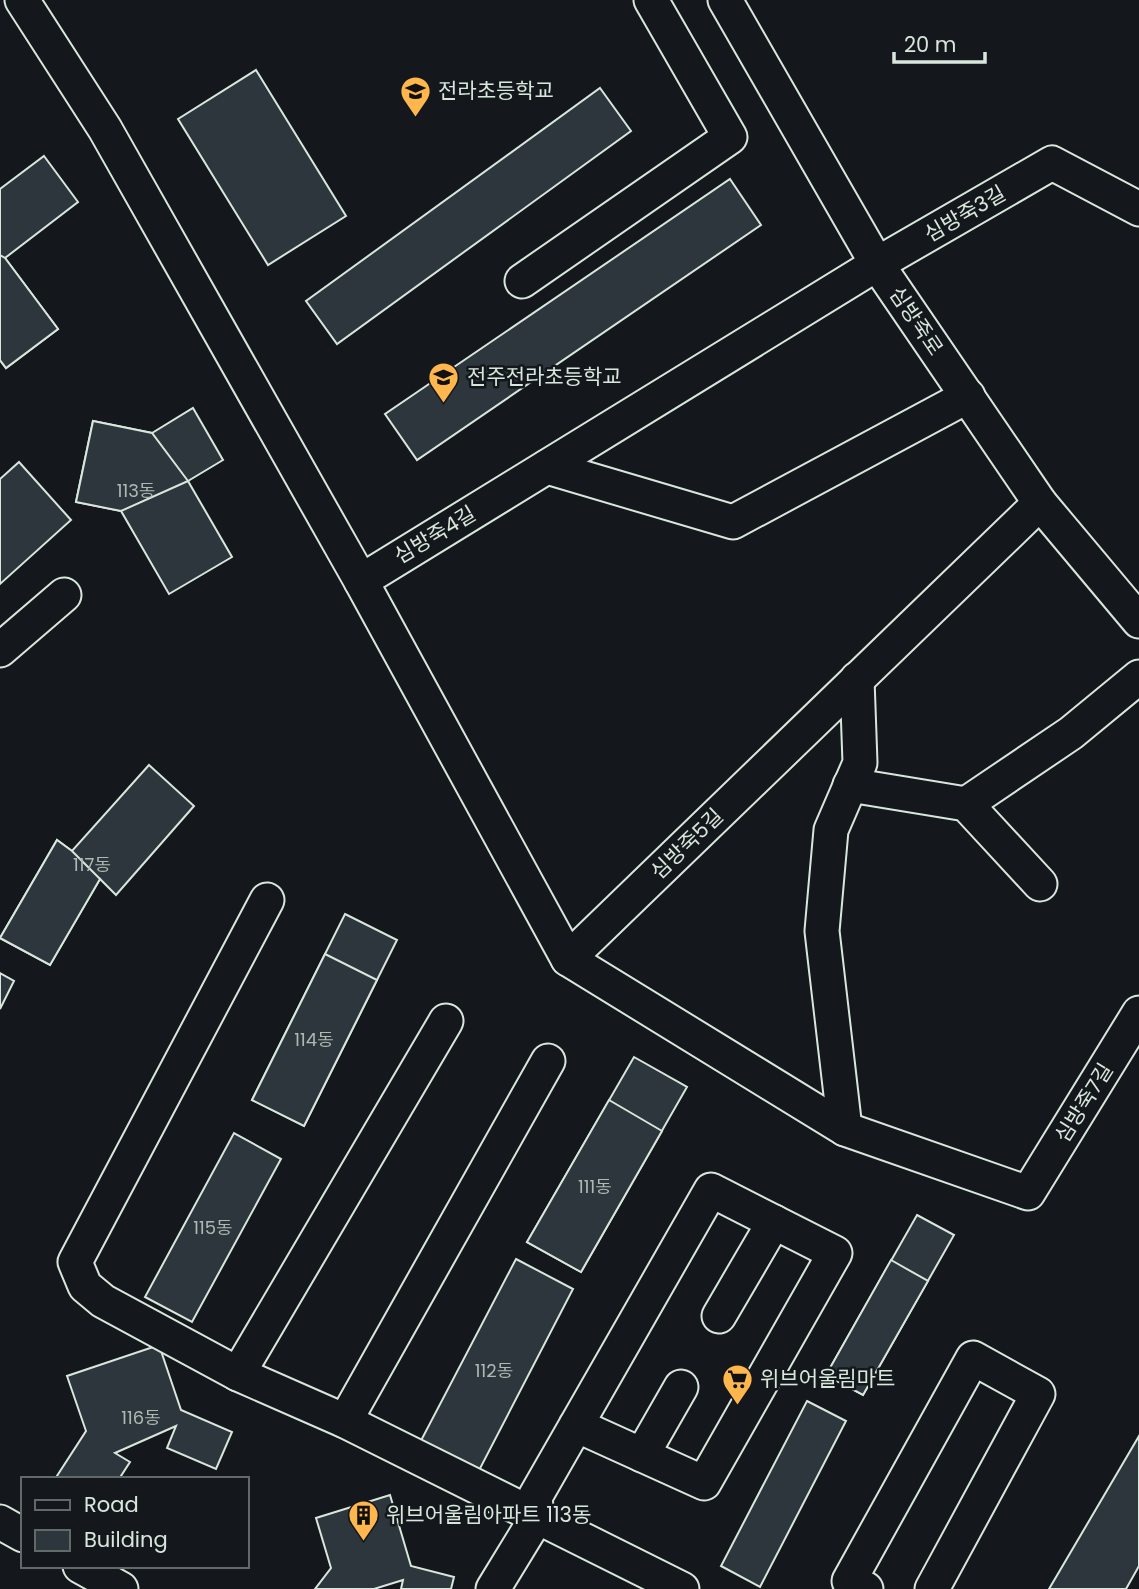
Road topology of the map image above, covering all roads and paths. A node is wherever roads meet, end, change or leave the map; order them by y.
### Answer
1 (22, 0) edge
2 (651, 0) edge
3 (725, 0) edge
4 (1139, 209) edge
5 (877, 264) junction
6 (522, 281) dead end
7 (968, 396) junction
8 (547, 467) junction
9 (1040, 503) junction
10 (361, 581) junction
11 (64, 595) dead end
12 (1139, 621) edge
13 (0, 650) edge
14 (1139, 677) edge
15 (857, 679) junction
16 (850, 785) junction
17 (966, 804) junction
18 (1040, 884) dead end
19 (267, 900) dead end
20 (568, 959) junction
21 (1139, 1013) edge
22 (446, 1021) dead end
23 (548, 1060) dead end
24 (845, 1129) junction
25 (774, 1223) junction
26 (719, 1317) dead end
27 (238, 1374) junction
28 (681, 1387) dead end
29 (345, 1421) junction
30 (576, 1425) junction
31 (642, 1455) junction
32 (537, 1517) junction
33 (0, 1522) edge
34 (21, 1534) edge
35 (83, 1568) edge
36 (121, 1589) edge
37 (493, 1589) edge
38 (682, 1589) edge
39 (866, 1589) edge
40 (932, 1589) edge

1 - 10 street
2 - 6 street
3 - 5 street, 심방죽로
4 - 5 street, 심방죽3길
5 - 7 street, 심방죽로
5 - 8 street, 심방죽4길
7 - 8 street
7 - 9 street, 심방죽로
8 - 10 street, 심방죽4길
9 - 12 street, 심방죽로
9 - 15 street, 심방죽5길
10 - 20 street
11 - 13 street
14 - 17 street
15 - 16 street
15 - 20 street, 심방죽5길
16 - 17 street
16 - 24 street
17 - 18 street
19 - 27 street
20 - 24 street
21 - 24 street, 심방죽7길
22 - 27 street
23 - 29 street
25 - 26 street
25 - 30 street
25 - 31 street
27 - 29 street
28 - 31 street
29 - 32 street
30 - 31 street
30 - 32 street
32 - 37 street
32 - 38 street
33 - 34 street
35 - 36 street
39 - 40 street

